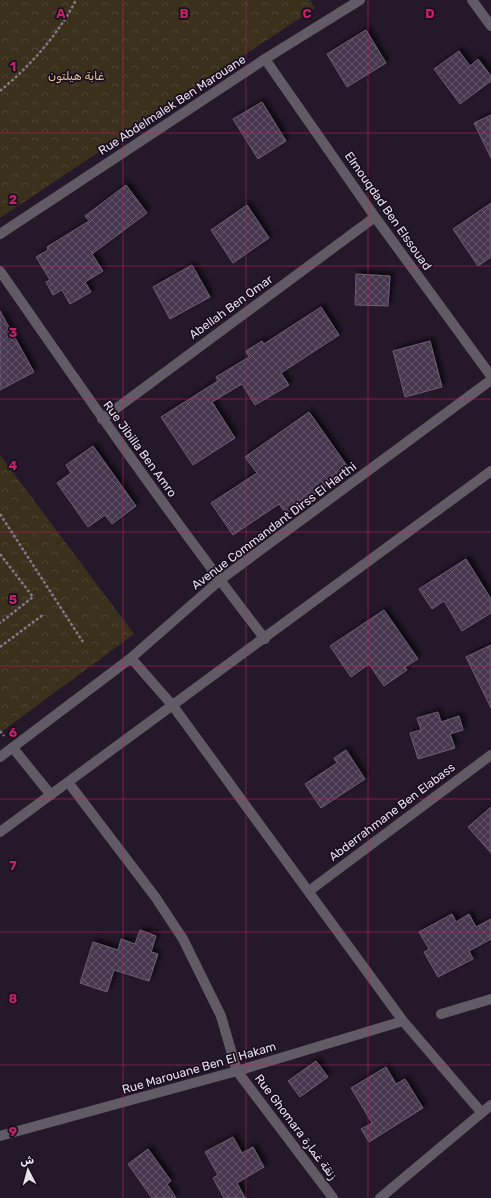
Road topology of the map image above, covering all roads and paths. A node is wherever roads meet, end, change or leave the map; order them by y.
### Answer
1 (76, 0) edge
2 (360, 0) edge
3 (472, 0) edge
4 (491, 26) edge
5 (266, 59) junction
6 (0, 91) edge
7 (375, 217) junction
8 (0, 234) edge
9 (0, 271) edge
10 (491, 376) edge
11 (491, 380) edge
12 (102, 419) junction
13 (491, 471) edge
14 (0, 514) edge
15 (0, 554) edge
16 (220, 580) junction
17 (44, 614) dead end
18 (0, 623) edge
19 (265, 639) junction
20 (83, 642) dead end
21 (0, 647) edge
22 (131, 658) junction
23 (173, 706) junction
24 (13, 748) junction
25 (491, 755) edge
26 (0, 757) edge
27 (68, 782) junction
28 (51, 795) junction
29 (0, 832) edge
30 (308, 891) junction
31 (491, 999) edge
32 (441, 1014) dead end
33 (404, 1021) junction
34 (237, 1071) junction
35 (491, 1105) edge
36 (481, 1112) junction
37 (0, 1136) edge
38 (334, 1198) edge
39 (380, 1198) edge

1 - 6 path
2 - 5 street, Rue Abdelmalek Ben Marouane
3 - 4 street
5 - 7 street, Elmouqdad Ben Elssouad
5 - 8 street, Rue Abdelmalek Ben Marouane
7 - 10 street, Elmouqdad Ben Elssouad
7 - 12 street, Abellah Ben Omar
9 - 12 street, Rue Jibilla Ben Amro
11 - 16 street, Avenue Commandant Dirss El Harthi
12 - 16 street, Rue Jibilla Ben Amro
13 - 19 street
14 - 20 path
15 - 18 path
16 - 19 street, Rue Jibilla Ben Amro
16 - 22 street, Avenue Commandant Dirss El Harthi
17 - 21 path
19 - 23 street
22 - 23 street
22 - 24 street, Avenue Commandant Dirss El Harthi
23 - 27 street
23 - 30 street
24 - 26 street, Avenue Commandant Dirss El Harthi
24 - 28 street
25 - 30 street, Abderrahmane Ben Elabass
27 - 28 street
27 - 34 street
28 - 29 street
30 - 33 street
31 - 32 street
33 - 34 street, Rue Marouane Ben El Hakam
33 - 36 street
34 - 37 street, Rue Marouane Ben El Hakam
34 - 38 street, Rue Ghomara زنقة غمارة
35 - 36 street
36 - 39 street

